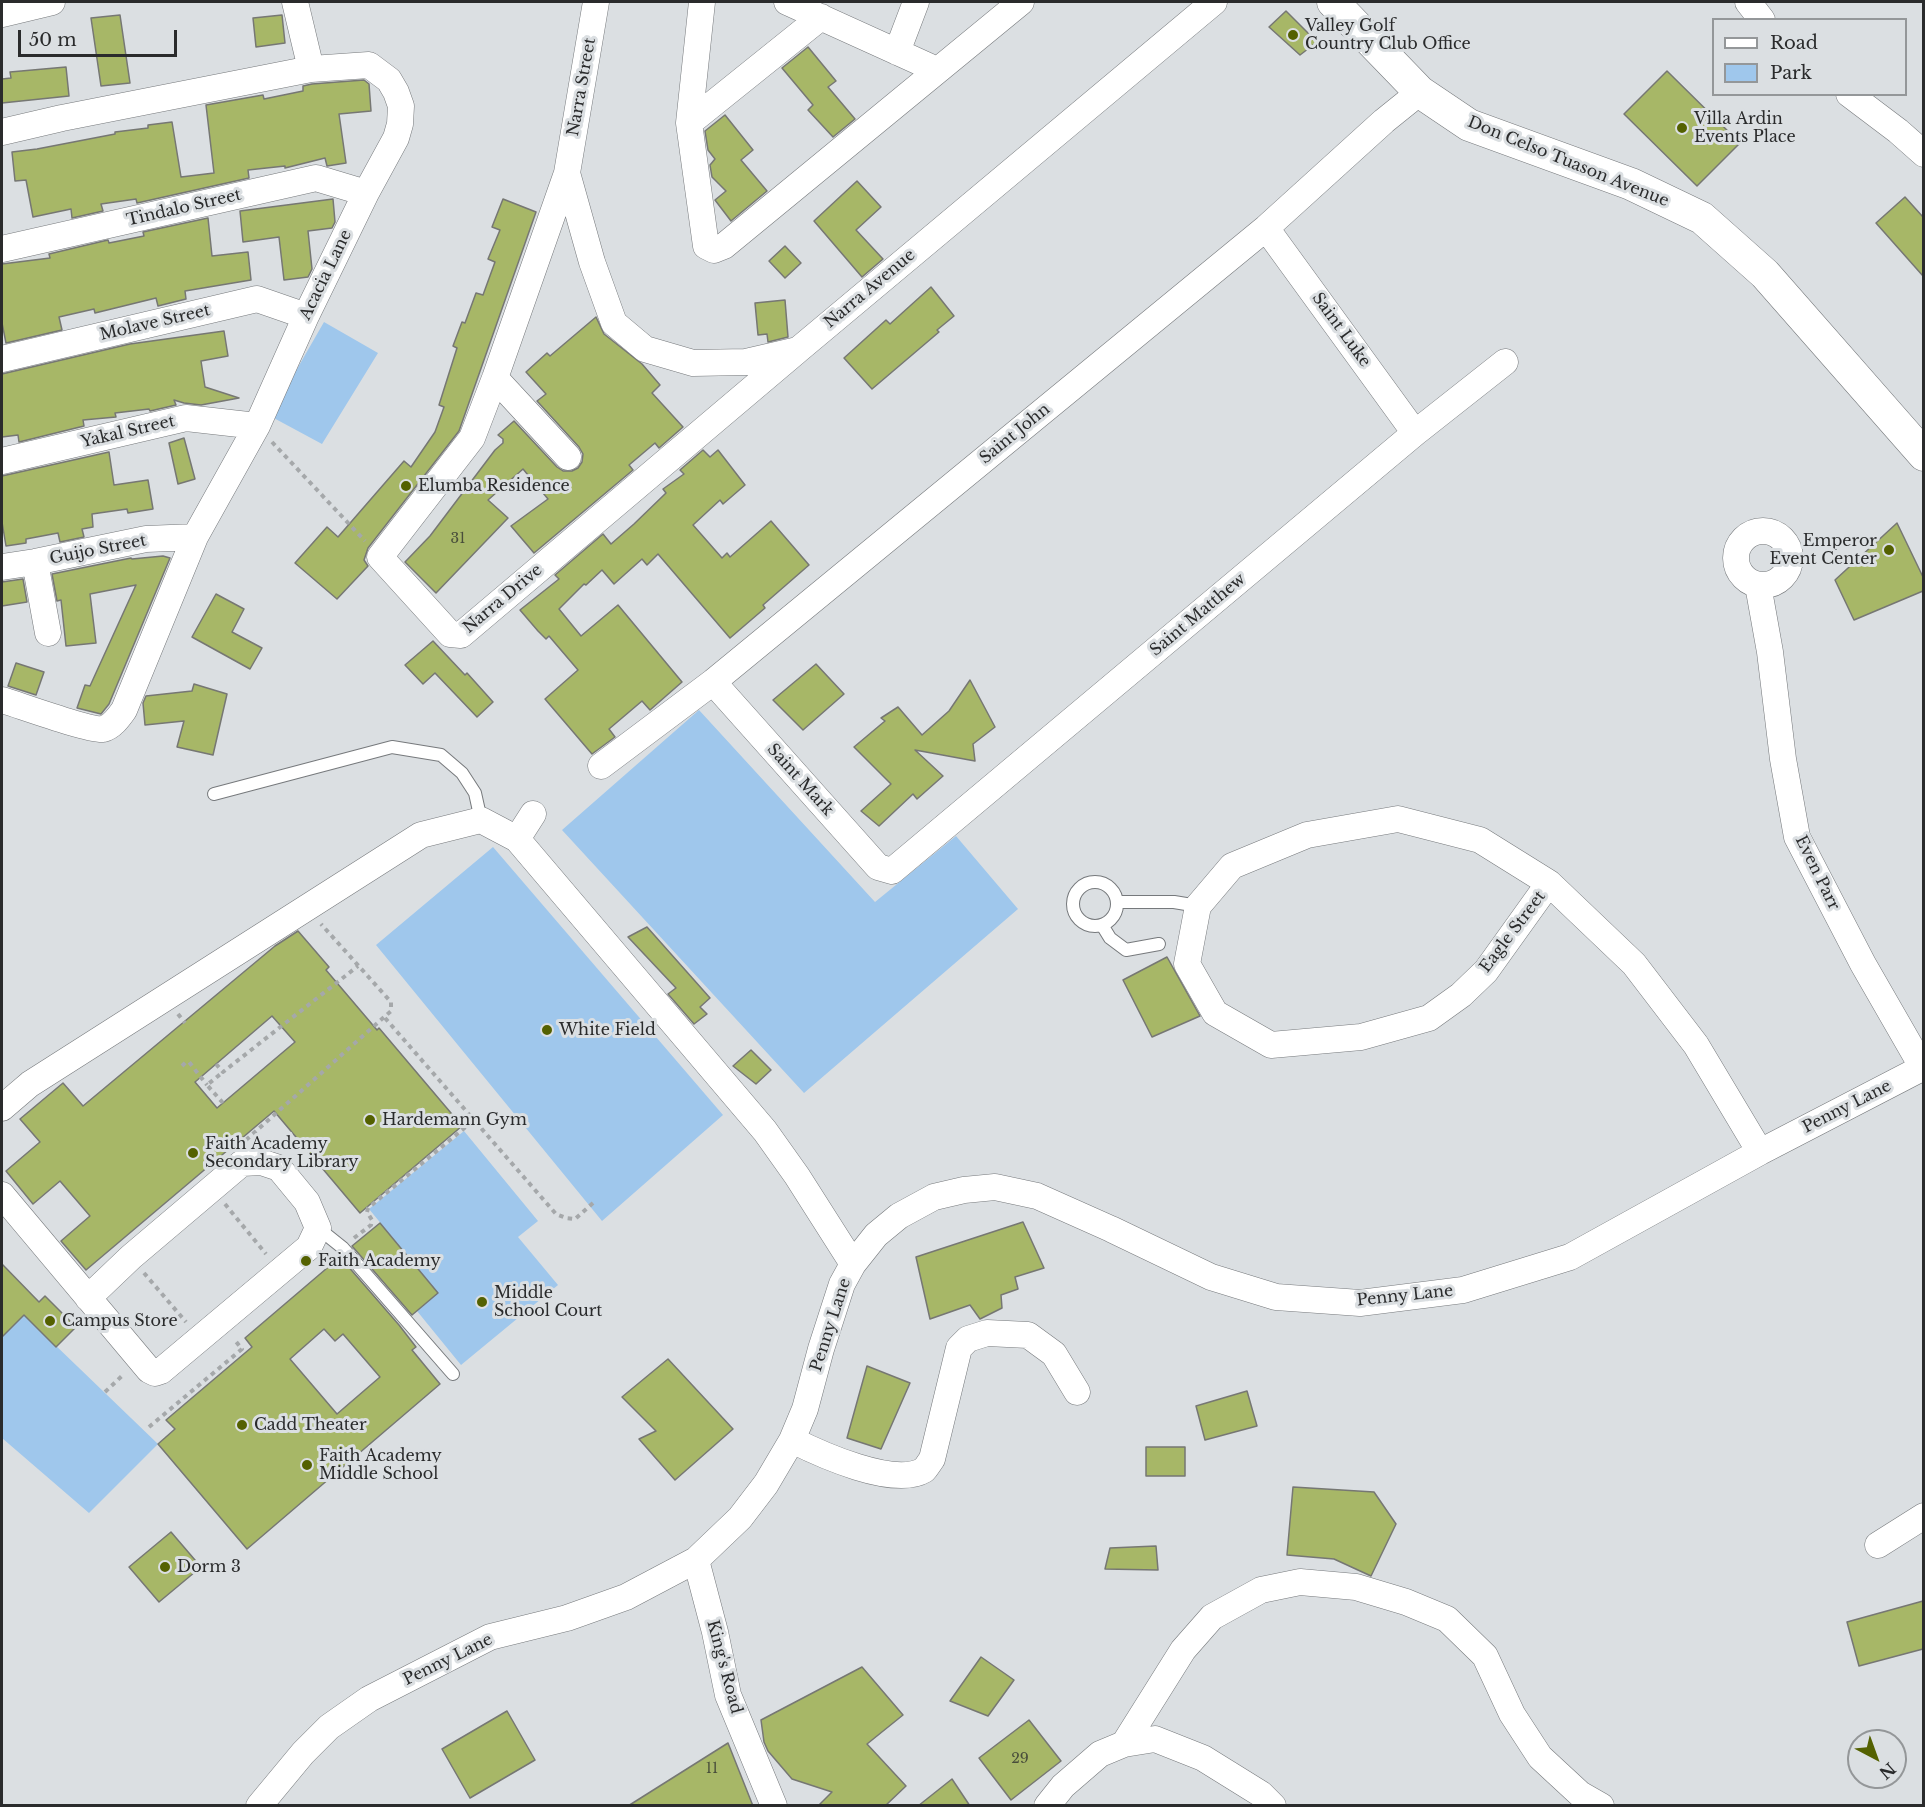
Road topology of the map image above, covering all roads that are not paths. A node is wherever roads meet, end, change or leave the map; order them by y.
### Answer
1 (52, 2) edge
2 (295, 2) edge
3 (596, 2) edge
4 (702, 2) edge
5 (787, 2) edge
6 (916, 2) edge
7 (1021, 2) edge
8 (1214, 2) edge
9 (1333, 2) edge
10 (1748, 2) edge
11 (2, 14) edge
12 (821, 17) junction
13 (1760, 18) edge
14 (897, 52) junction
15 (311, 69) junction
16 (938, 70) junction
17 (1420, 92) junction
18 (1852, 96) edge
19 (689, 123) junction
20 (2, 132) edge
21 (1923, 154) edge
22 (567, 172) junction
23 (366, 193) junction
24 (1266, 228) junction
25 (2, 249) edge
26 (306, 316) junction
27 (798, 350) junction
28 (2, 359) edge
29 (1505, 362) dead end
30 (495, 378) junction
31 (257, 426) junction
32 (1415, 433) junction
33 (1923, 455) edge
34 (568, 457) dead end
35 (2, 460) edge
36 (195, 537) junction
37 (35, 562) junction
38 (2, 567) edge
39 (1758, 585) dead end
40 (48, 633) dead end
41 (713, 682) junction
42 (2, 700) edge
43 (601, 766) dead end
44 (214, 794) dead end
45 (532, 814) dead end
46 (481, 820) junction
47 (517, 839) junction
48 (892, 871) joint
49 (1550, 883) junction
50 (1118, 902) junction
51 (1198, 906) junction
52 (1102, 925) junction
53 (1160, 944) dead end
54 (1923, 1068) edge
55 (2, 1108) edge
56 (1760, 1152) junction
57 (2, 1194) edge
58 (318, 1228) junction
59 (853, 1264) junction
60 (88, 1298) junction
61 (453, 1374) dead end
62 (1077, 1392) dead end
63 (792, 1440) junction
64 (1923, 1516) edge
65 (1878, 1545) dead end
66 (696, 1560) junction
67 (1124, 1744) junction
68 (259, 1806) edge
69 (774, 1806) edge
70 (1047, 1806) edge
71 (1273, 1806) edge
72 (1601, 1806) edge

1 - 11 street
2 - 15 street
3 - 22 street, Narra Street
4 - 19 street
5 - 12 street
6 - 14 street
7 - 16 street
8 - 27 street, Narra Avenue
9 - 17 street, Don Celso Tuason Avenue
10 - 13 street
12 - 14 street
12 - 19 street
14 - 16 street
15 - 20 street, Acacia Lane
15 - 23 street, Acacia Lane
16 - 19 street
17 - 24 street, Saint John
17 - 33 street, Don Celso Tuason Avenue
18 - 21 street
22 - 27 street, Narra Avenue
22 - 30 street
23 - 25 street, Tindalo Street
23 - 26 street, Acacia Lane
24 - 32 street, Saint Luke
24 - 41 street, Saint John
26 - 28 street, Molave Street
26 - 31 street, Acacia Lane
27 - 30 street, Narra Drive
29 - 32 street, Saint Matthew
30 - 34 street
31 - 35 street, Yakal Street
31 - 36 street, Acacia Lane
32 - 48 street, Saint Matthew
36 - 37 street, Guijo Street
36 - 42 street, Acacia Lane
37 - 38 street, Guijo Street
37 - 40 street
39 - 54 street, Even Parr
41 - 43 street, Saint John
41 - 48 street, Saint Mark
44 - 46 lane
45 - 47 street
46 - 47 street
46 - 55 street
47 - 59 street
49 - 51 street, Eagle Street
49 - 51 street, Eagle Street
49 - 56 street, Eagle Street
50 - 51 lane
50 - 52 lane
50 - 52 lane
52 - 53 lane
54 - 56 street, Penny Lane
56 - 59 street, Penny Lane
57 - 60 street
58 - 60 street
58 - 60 street
58 - 61 lane
59 - 63 street, Penny Lane
62 - 63 street
63 - 66 street, Penny Lane
64 - 65 street
66 - 68 street, Penny Lane
66 - 69 street, King's Road
67 - 70 street
67 - 71 street
67 - 72 street

